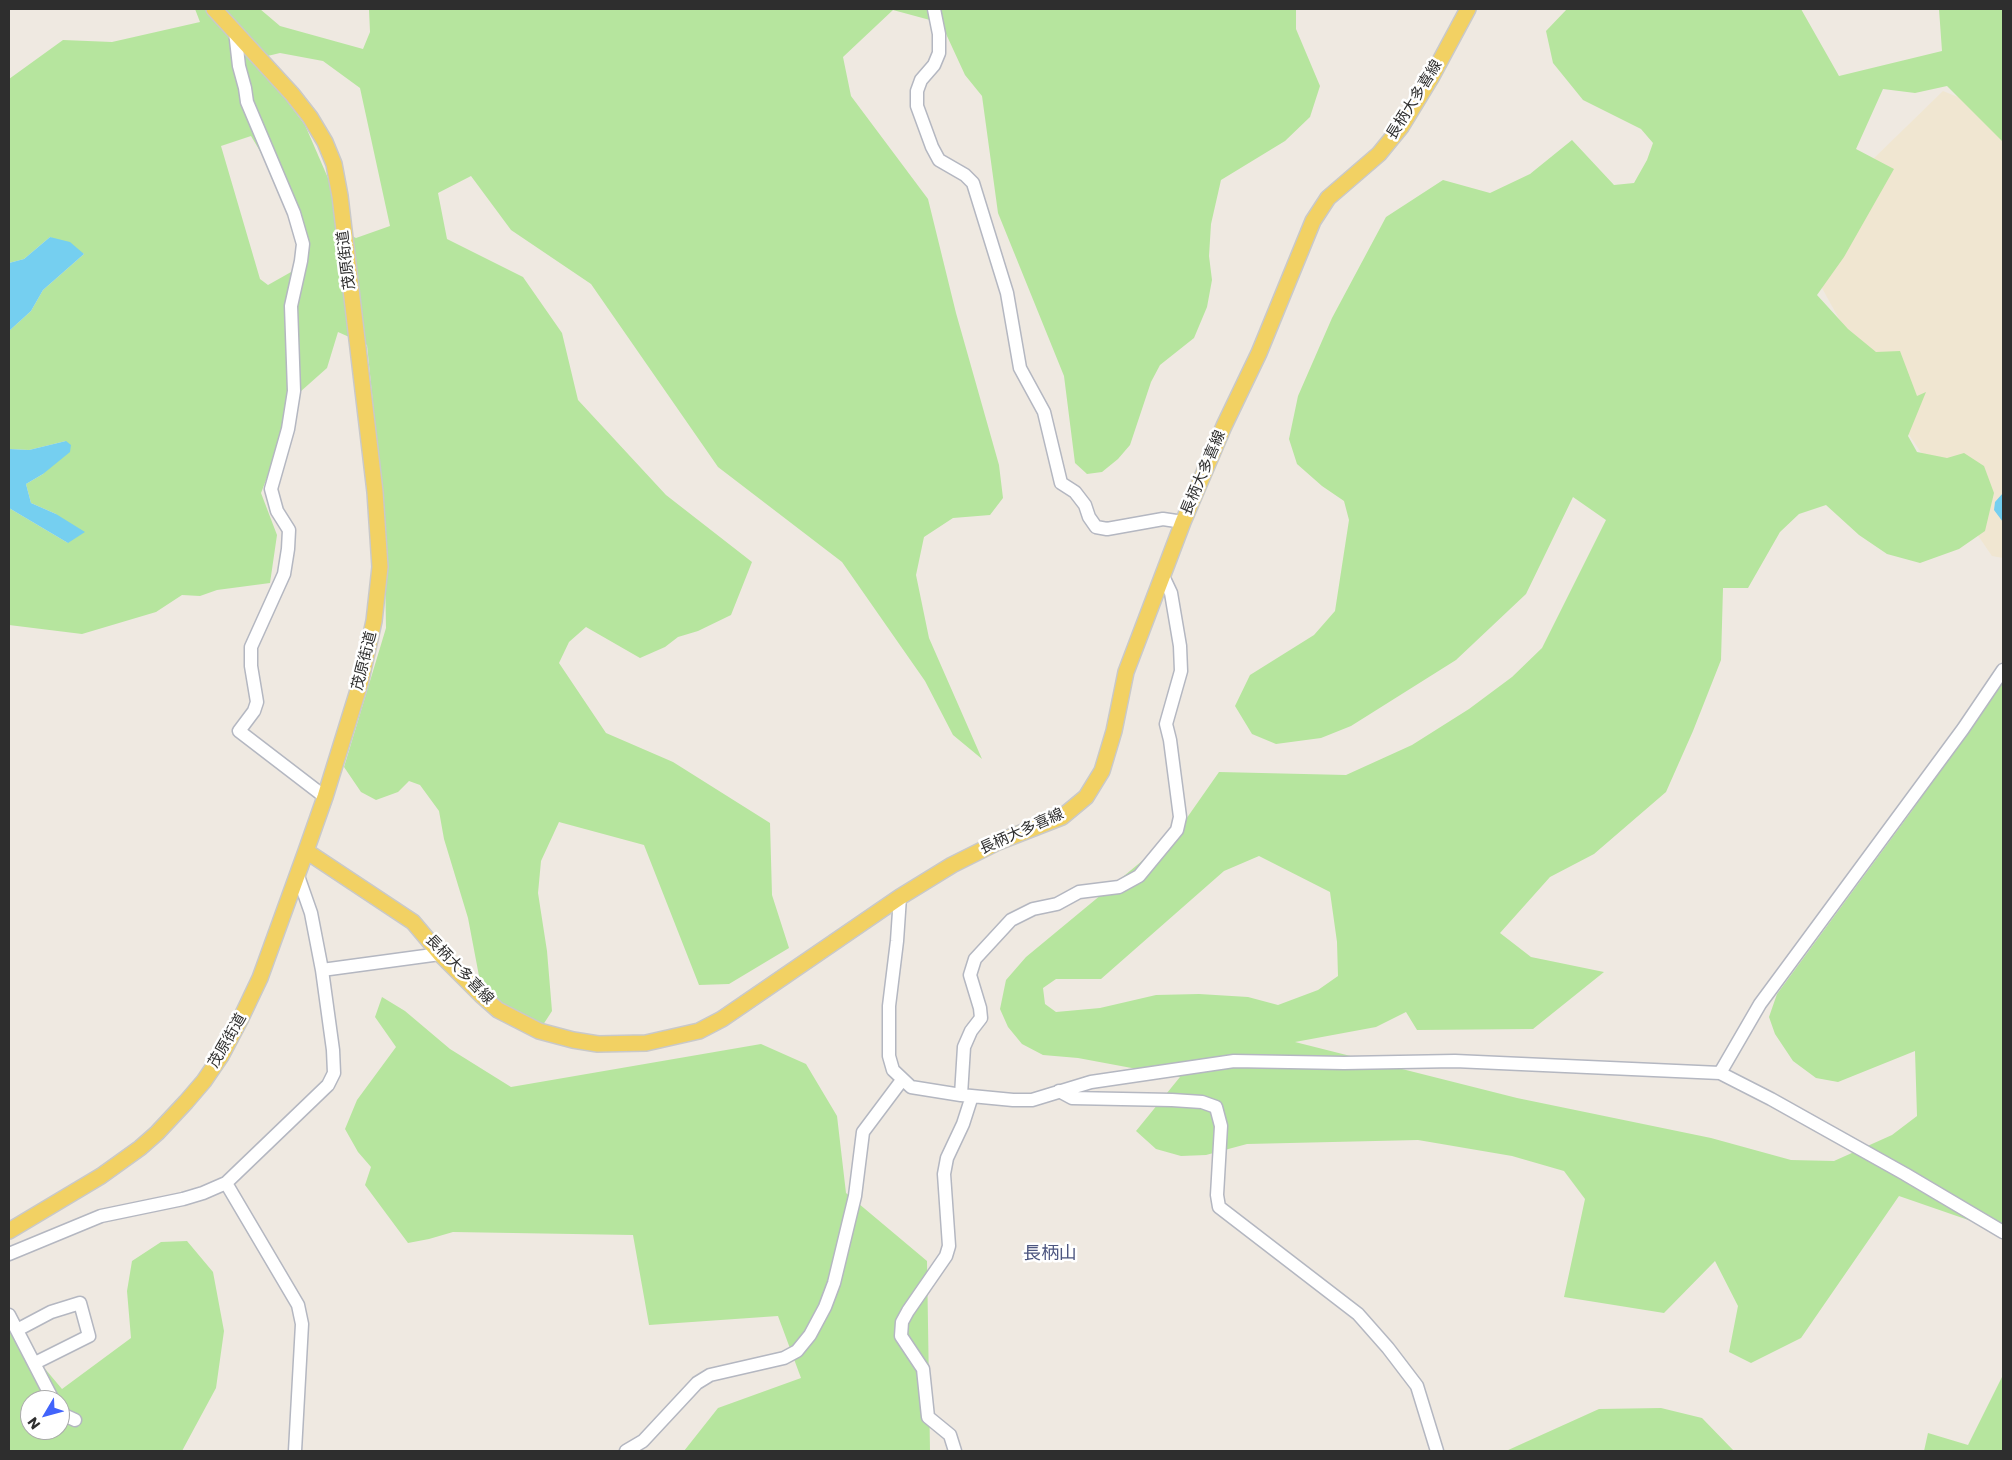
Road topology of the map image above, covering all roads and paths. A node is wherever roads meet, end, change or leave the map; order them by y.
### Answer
1 (214, 9) edge
2 (934, 9) edge
3 (1468, 9) edge
4 (235, 31) junction
5 (1183, 522) junction
6 (1163, 576) junction
7 (2003, 670) edge
8 (325, 797) junction
9 (306, 851) junction
10 (297, 873) junction
11 (900, 897) junction
12 (440, 954) junction
13 (322, 970) junction
14 (1720, 1074) junction
15 (902, 1080) junction
16 (1059, 1091) junction
17 (966, 1095) junction
18 (226, 1183) junction
19 (9, 1231) edge
20 (2003, 1232) edge
21 (9, 1254) edge
22 (9, 1315) edge
23 (17, 1330) junction
24 (35, 1363) junction
25 (48, 1390) edge
26 (70, 1418) edge
27 (75, 1420) dead end
28 (295, 1451) edge
29 (626, 1451) edge
30 (955, 1451) edge
31 (1437, 1451) edge

1 - 4 main road, 茂原街道
2 - 5 street
3 - 5 main road, 長柄大多喜線
4 - 8 main road, 茂原街道
4 - 8 street
5 - 6 main road, 長柄大多喜線
6 - 11 main road, 長柄大多喜線
6 - 17 street
7 - 14 street
8 - 9 main road, 茂原街道
9 - 10 main road, 茂原街道
9 - 12 main road, 長柄大多喜線
10 - 13 street
10 - 19 main road, 茂原街道
11 - 12 main road, 長柄大多喜線
11 - 15 street
12 - 13 street
13 - 18 street
14 - 16 street
14 - 20 street
15 - 17 street
15 - 29 street
16 - 17 street
16 - 31 street
17 - 30 street
18 - 21 street
18 - 28 street
22 - 23 street
23 - 24 street
23 - 24 street
24 - 25 street
26 - 27 street

